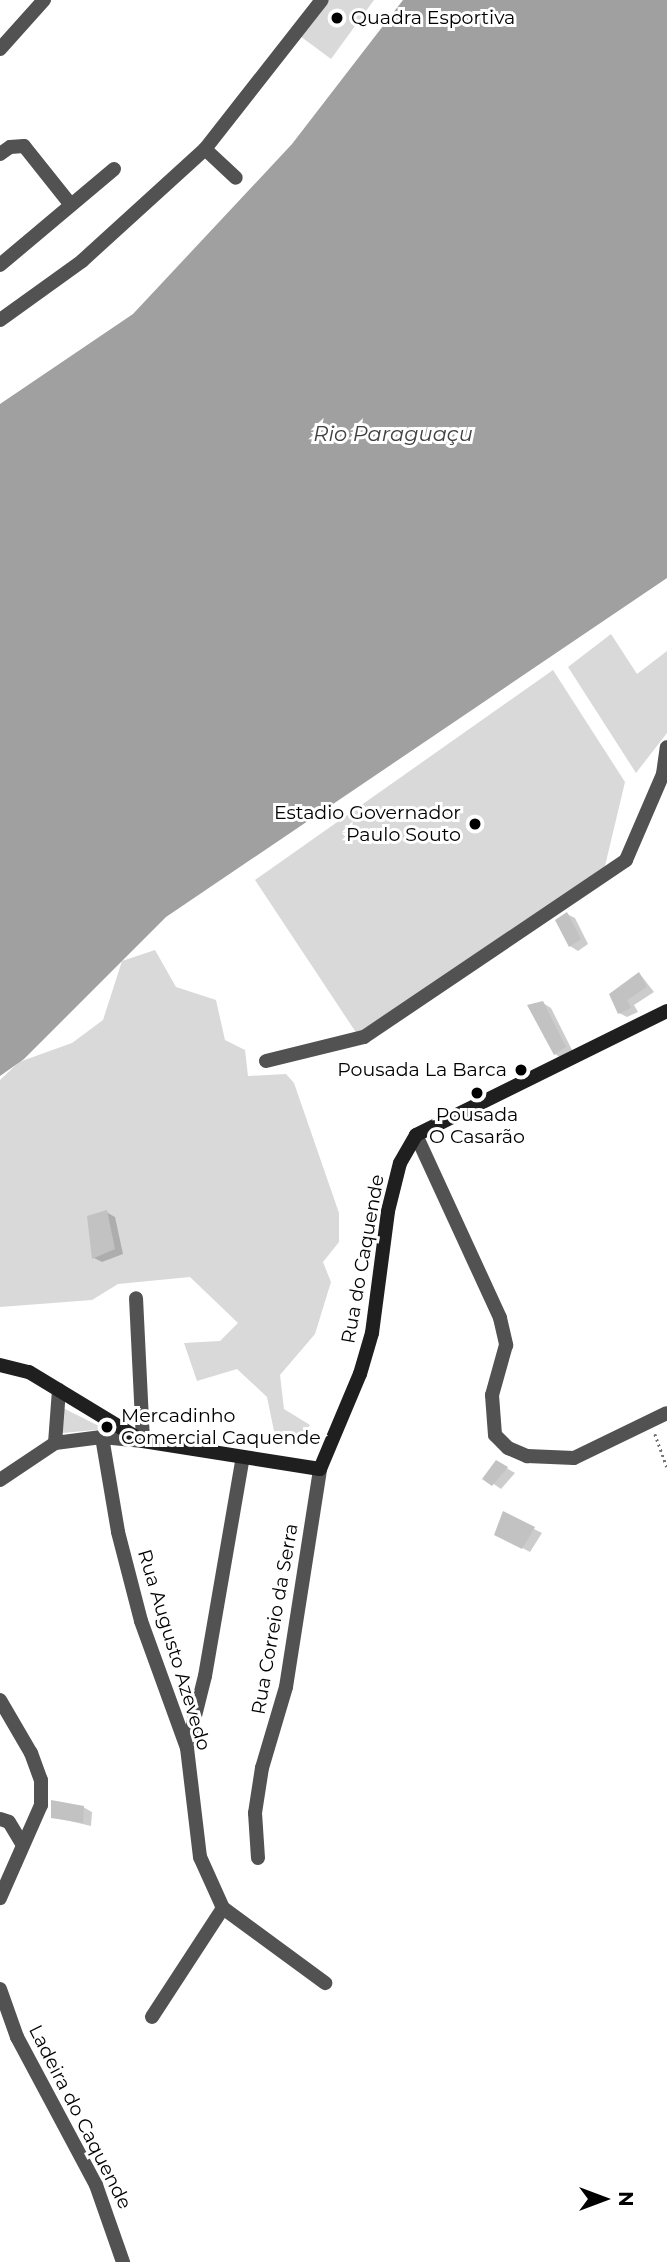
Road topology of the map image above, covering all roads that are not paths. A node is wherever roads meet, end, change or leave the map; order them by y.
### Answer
1 (44, 0) edge
2 (323, 0) edge
3 (0, 49) edge
4 (205, 149) junction
5 (0, 155) edge
6 (114, 169) dead end
7 (236, 178) dead end
8 (71, 205) junction
9 (0, 264) edge
10 (0, 320) edge
11 (667, 747) edge
12 (667, 1011) edge
13 (266, 1061) dead end
14 (416, 1135) junction
15 (136, 1298) dead end
16 (0, 1365) edge
17 (59, 1390) junction
18 (667, 1413) edge
19 (102, 1437) junction
20 (143, 1441) junction
21 (55, 1443) junction
22 (243, 1457) junction
23 (320, 1469) junction
24 (0, 1480) edge
25 (0, 1700) edge
26 (187, 1748) junction
27 (0, 1819) edge
28 (23, 1845) junction
29 (258, 1858) dead end
30 (0, 1898) edge
31 (223, 1908) junction
32 (325, 1983) dead end
33 (0, 1989) edge
34 (152, 2017) dead end
35 (123, 2262) edge

1 - 3 street
2 - 4 street
4 - 7 street
4 - 10 street
5 - 8 street
6 - 8 street
8 - 9 street
11 - 13 street
12 - 14 street
14 - 18 street
14 - 23 street, Rua do Caquende
15 - 20 street
16 - 17 street
17 - 20 street
17 - 21 street
19 - 20 street
19 - 21 street
19 - 26 street, Rua Augusto Azevedo
20 - 22 street
21 - 24 street
22 - 23 street
22 - 26 street
23 - 29 street, Rua Correio da Serra
25 - 28 street
26 - 31 street, Rua Augusto Azevedo
27 - 28 street
28 - 30 street
31 - 32 street
31 - 34 street
33 - 35 street, Ladeira do Caquende

